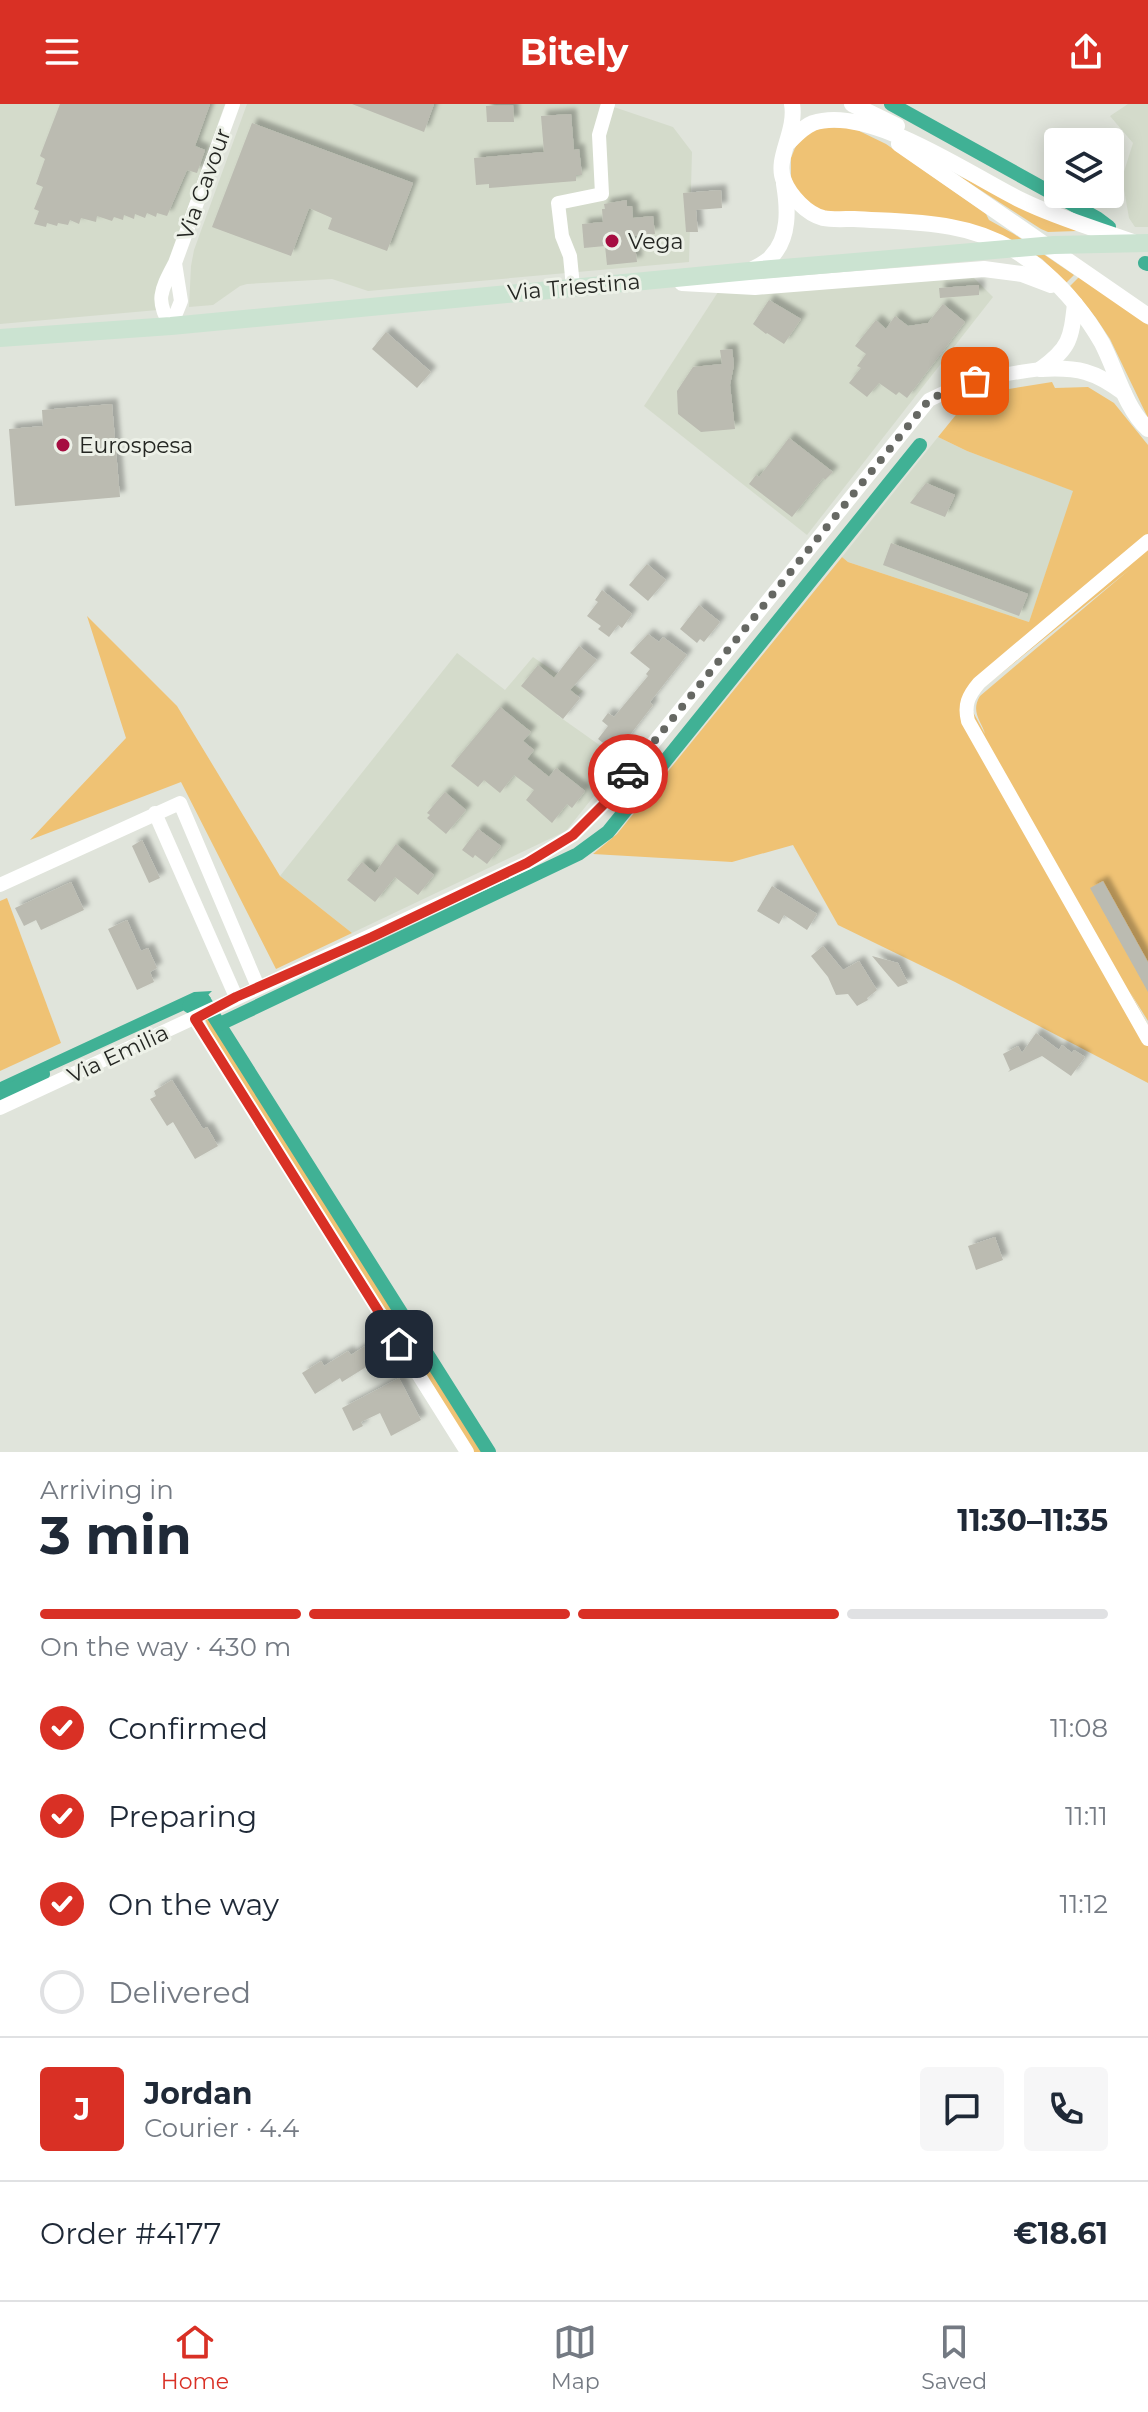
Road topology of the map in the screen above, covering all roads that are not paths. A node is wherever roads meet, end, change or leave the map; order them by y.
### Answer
1 (233, 104) edge
2 (608, 104) edge
3 (792, 104) edge
4 (864, 118) edge
5 (789, 142) junction
6 (784, 183) junction
7 (1067, 218) junction
8 (1140, 242) edge
9 (749, 271) junction
10 (636, 281) junction
11 (573, 287) junction
12 (1060, 289) junction
13 (1075, 304) junction
14 (1148, 316) edge
15 (171, 326) junction
16 (0, 338) edge
17 (1041, 369) junction
18 (1126, 395) junction
19 (1148, 429) edge
20 (1148, 541) edge
21 (155, 813) junction
22 (0, 885) edge
23 (258, 987) junction
24 (236, 997) junction
25 (207, 1012) junction
26 (1148, 1039) edge
27 (0, 1108) edge
28 (467, 1452) edge

1 - 15 street, Via Cavour
2 - 11 street
3 - 5 street
4 - 5 street
4 - 7 street
4 - 7 street
4 - 14 street
5 - 6 street
6 - 9 street
6 - 12 street
7 - 8 street
8 - 9 main road, Via Triestina
9 - 10 main road, Via Triestina
10 - 11 main road, Via Triestina
10 - 12 street
11 - 15 main road, Via Triestina
12 - 13 street
13 - 17 street
13 - 18 street
15 - 16 main road, Via Triestina
17 - 18 street
17 - 23 street, Via Emilia
18 - 19 street
20 - 26 street
21 - 22 street
21 - 23 street
21 - 24 street
23 - 24 street, Via Emilia
24 - 25 street, Via Emilia
25 - 27 street, Via Emilia
25 - 28 street

